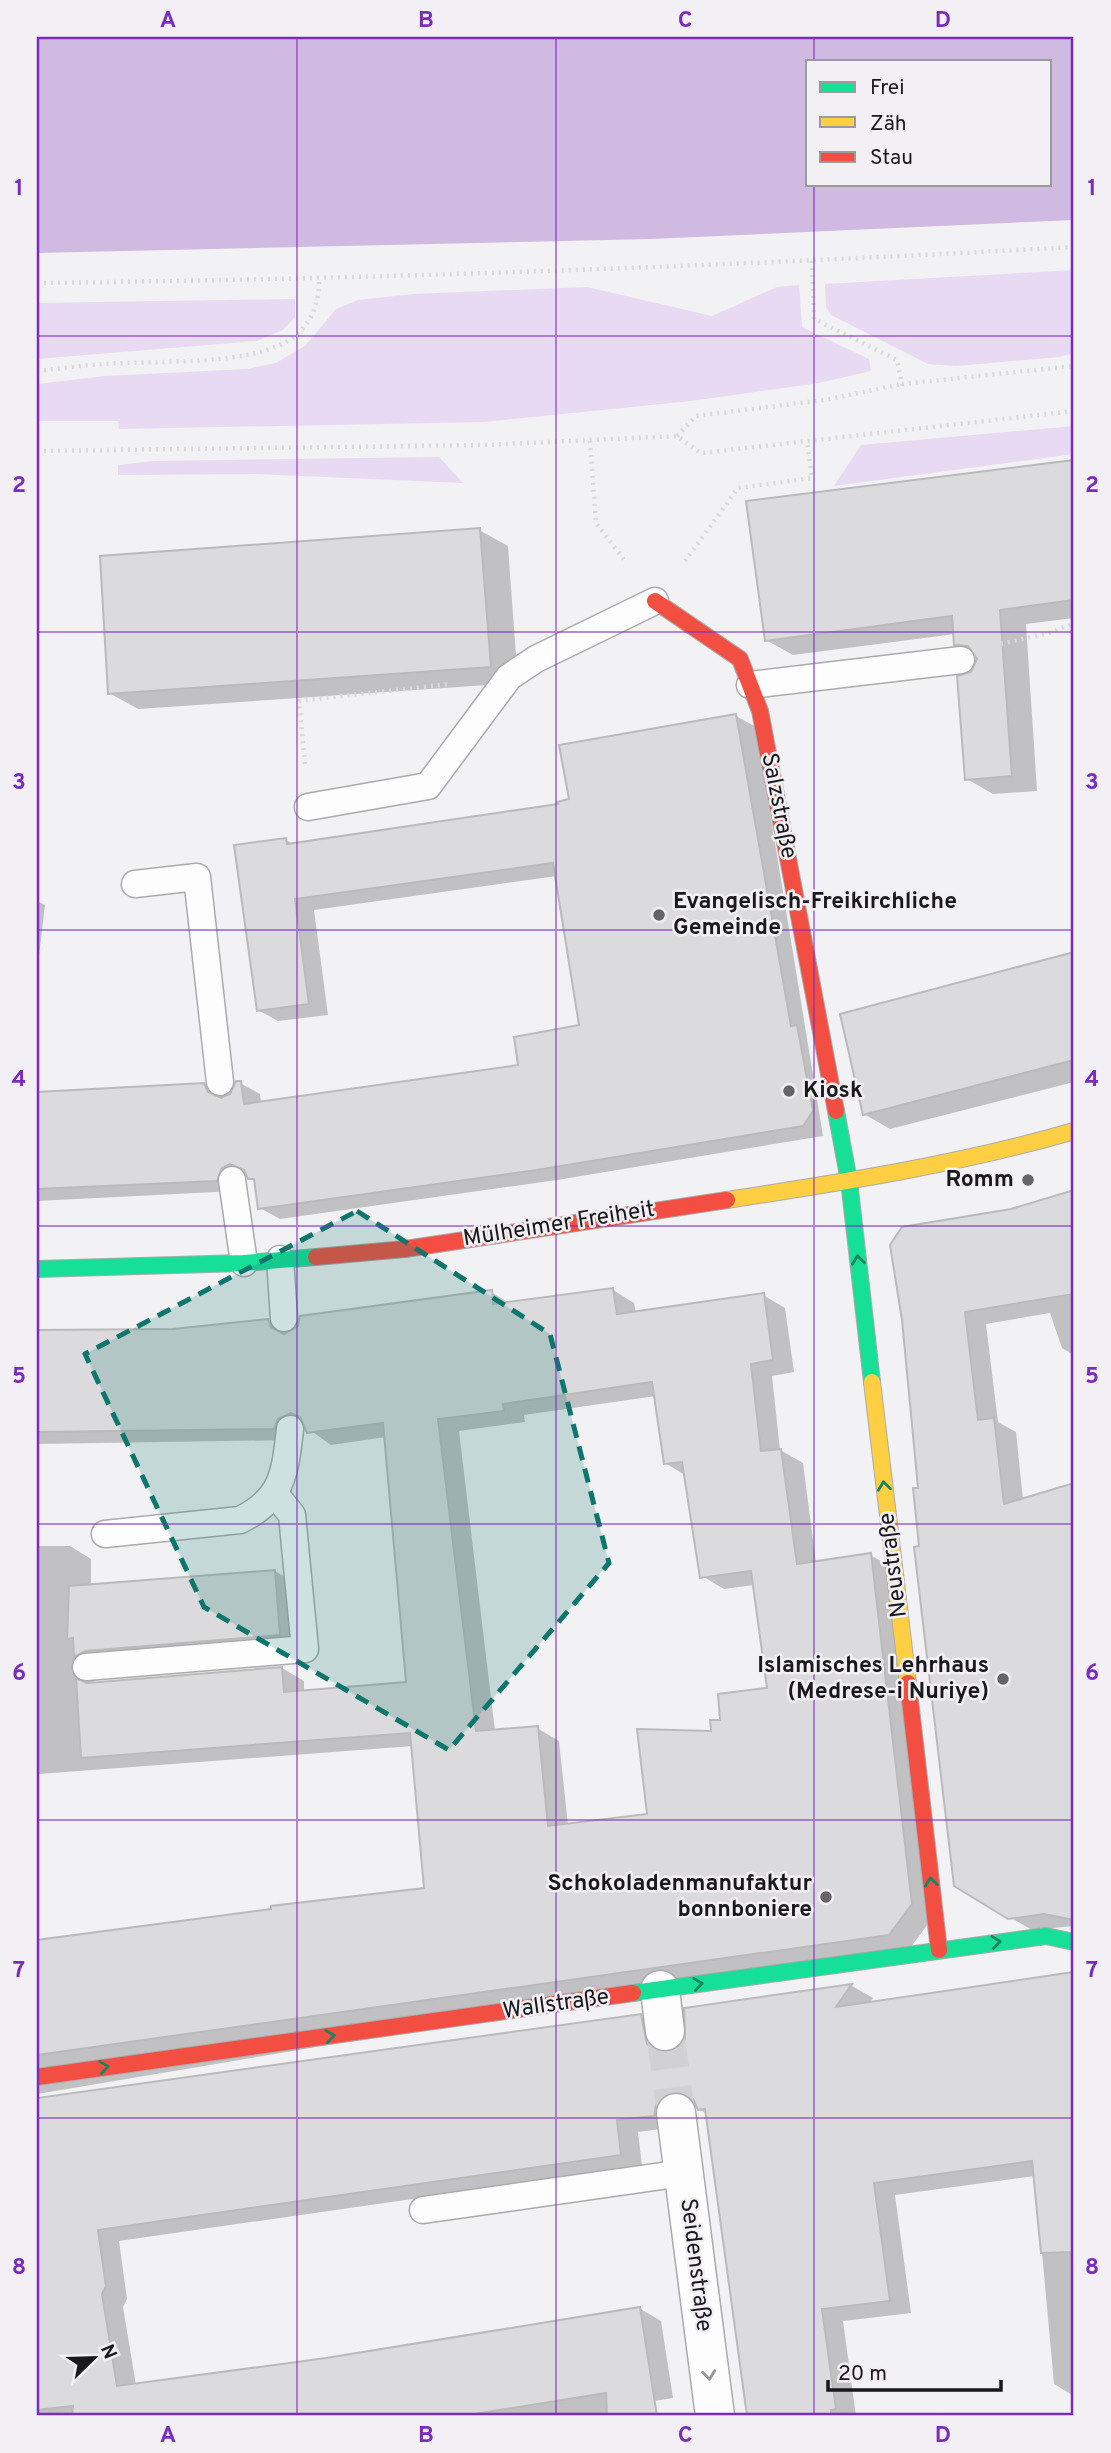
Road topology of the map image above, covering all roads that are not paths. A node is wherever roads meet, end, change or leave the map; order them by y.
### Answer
1 (655, 601) joint
2 (961, 660) dead end
3 (750, 685) junction
4 (309, 807) road end
5 (135, 884) dead end
6 (220, 1082) dead end
7 (1074, 1131) edge
8 (232, 1180) dead end
9 (849, 1181) junction
10 (280, 1259) junction
11 (244, 1263) junction
12 (37, 1269) edge
13 (284, 1318) dead end
14 (290, 1429) dead end
15 (275, 1494) junction
16 (105, 1534) dead end
17 (86, 1667) dead end
18 (1074, 1942) edge
19 (939, 1950) junction
20 (660, 1990) junction
21 (665, 2031) tunnel mouth
22 (37, 2077) edge
23 (676, 2113) tunnel mouth
24 (683, 2173) junction
25 (423, 2210) dead end
26 (715, 2416) edge

1 - 3 street, Salzstraße
1 - 4 lane
2 - 3 lane
3 - 9 street, Salzstraße
5 - 6 lane
7 - 9 street, Mülheimer Freiheit
8 - 11 lane
9 - 10 street, Mülheimer Freiheit
19 -> 9 street, Neustraße
10 - 11 street, Mülheimer Freiheit
10 - 13 lane
11 - 12 street, Mülheimer Freiheit
14 - 15 lane
15 - 16 lane
15 - 17 lane
19 -> 18 street, Wallstraße
20 -> 19 street, Wallstraße
20 - 21 street
22 -> 20 street, Wallstraße
23 - 24 street, Seidenstraße
24 - 25 lane
24 -> 26 street, Seidenstraße

